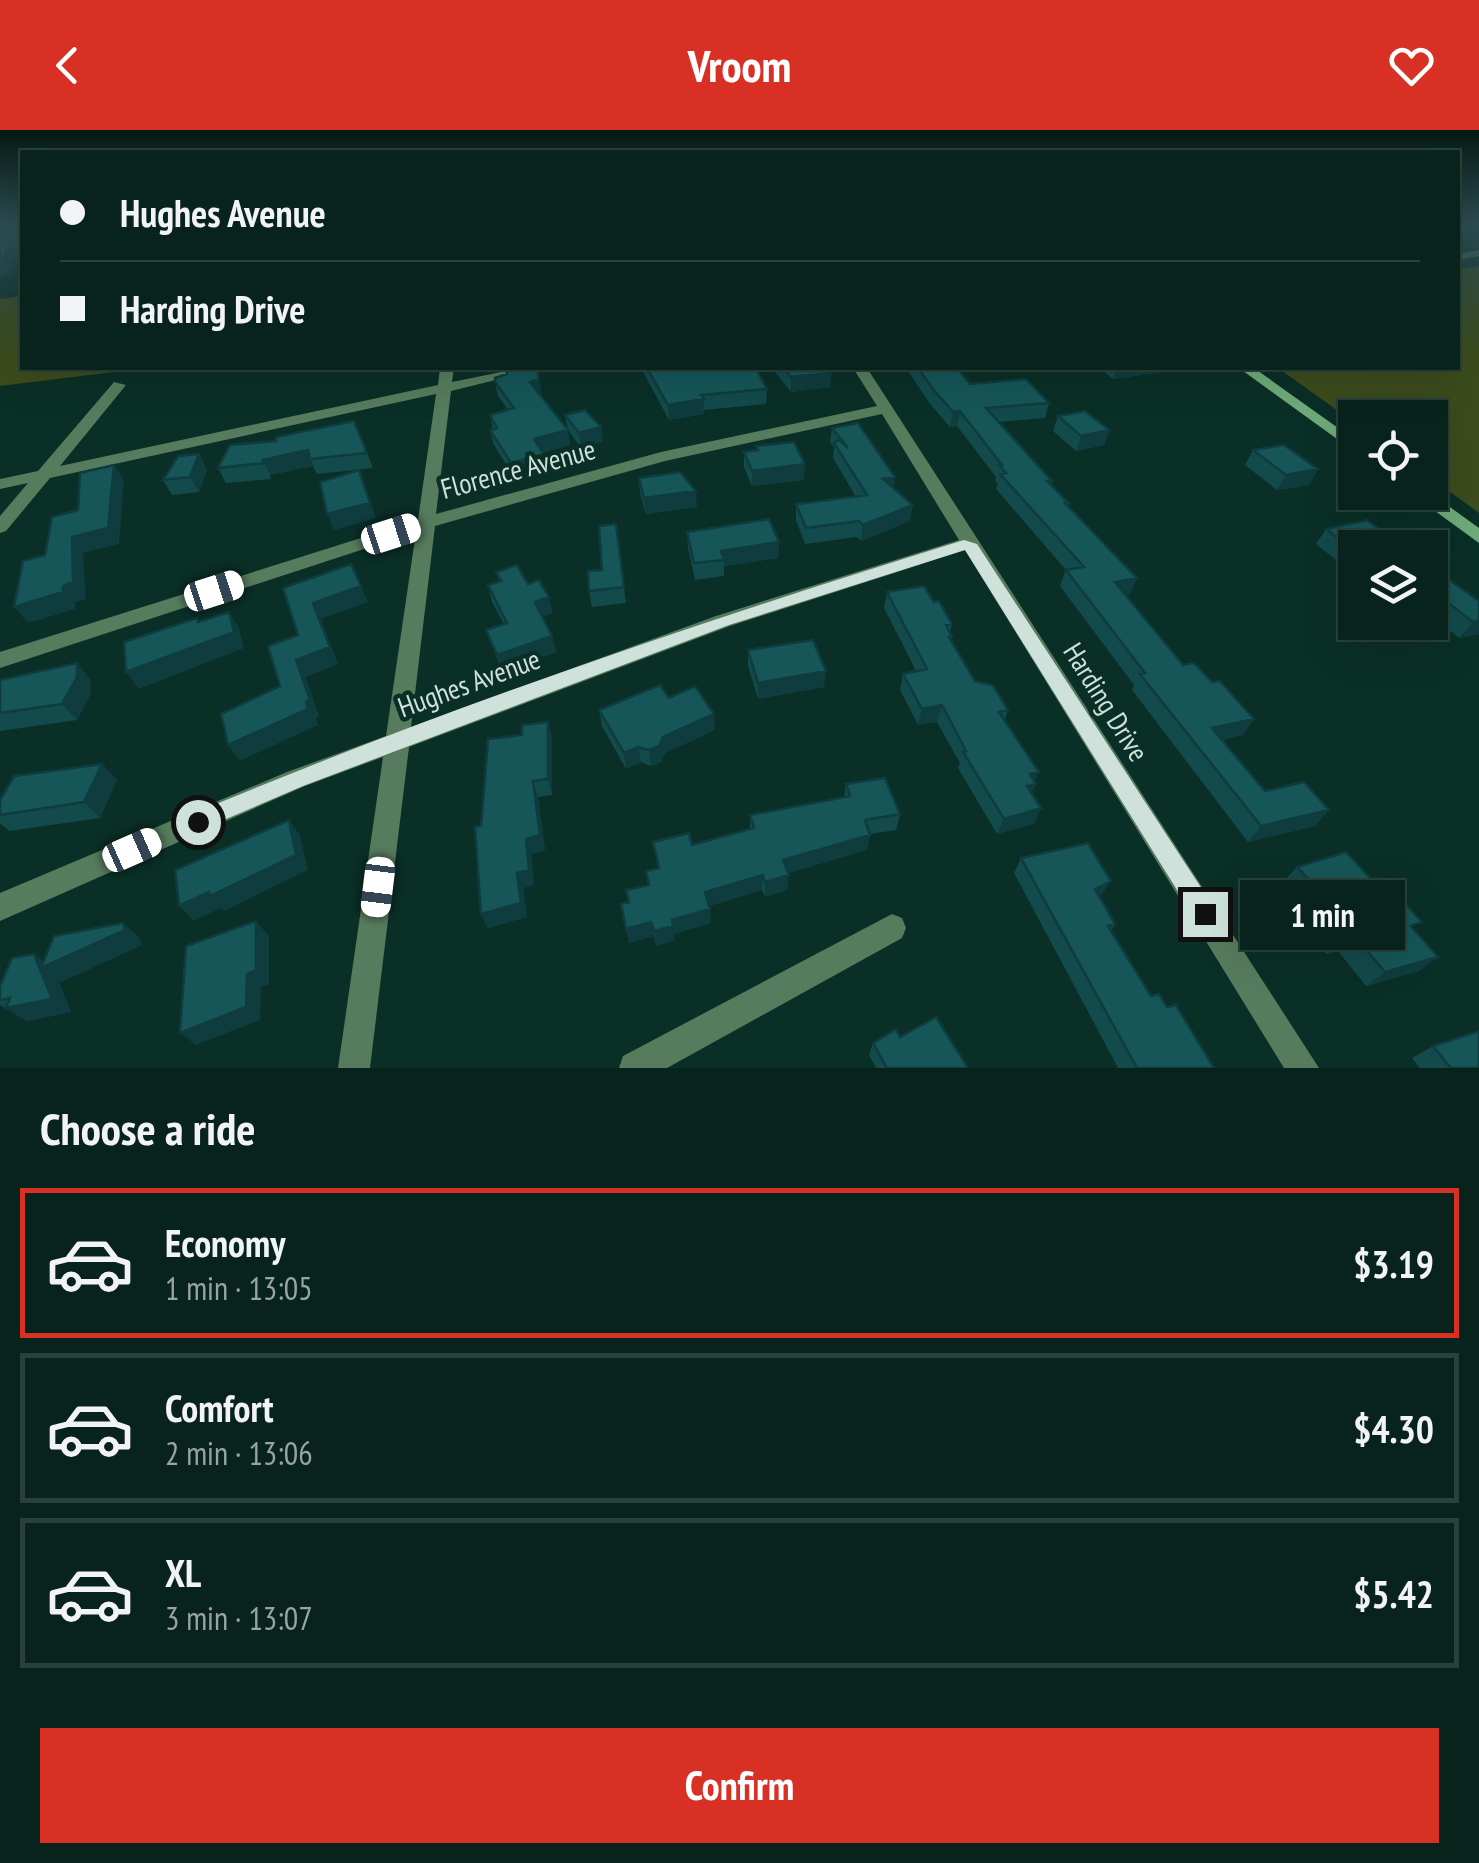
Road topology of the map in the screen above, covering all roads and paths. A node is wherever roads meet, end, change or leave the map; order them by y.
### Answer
1 (519, 370) edge
2 (861, 370) edge
3 (1249, 370) edge
4 (445, 378) edge
5 (119, 385) dead end
6 (886, 409) junction
7 (1338, 435) edge
8 (44, 475) junction
9 (0, 484) edge
10 (1442, 510) edge
11 (427, 522) junction
12 (0, 527) edge
13 (1479, 537) edge
14 (969, 544) junction
15 (0, 660) edge
16 (398, 742) junction
17 (0, 907) edge
18 (892, 928) dead end
19 (354, 1068) edge
20 (635, 1068) edge
21 (1303, 1068) edge

1 - 4 street
2 - 6 street, Harding Drive
3 - 7 street
4 - 8 street
4 - 11 street
5 - 8 street
6 - 11 street, Florence Avenue
6 - 14 street, Harding Drive
8 - 9 street
8 - 12 street
10 - 13 street
11 - 15 street, Florence Avenue
11 - 16 street
14 - 16 street, Hughes Avenue
14 - 21 street, Harding Drive
16 - 17 street, Hughes Avenue
16 - 19 street
18 - 20 street

